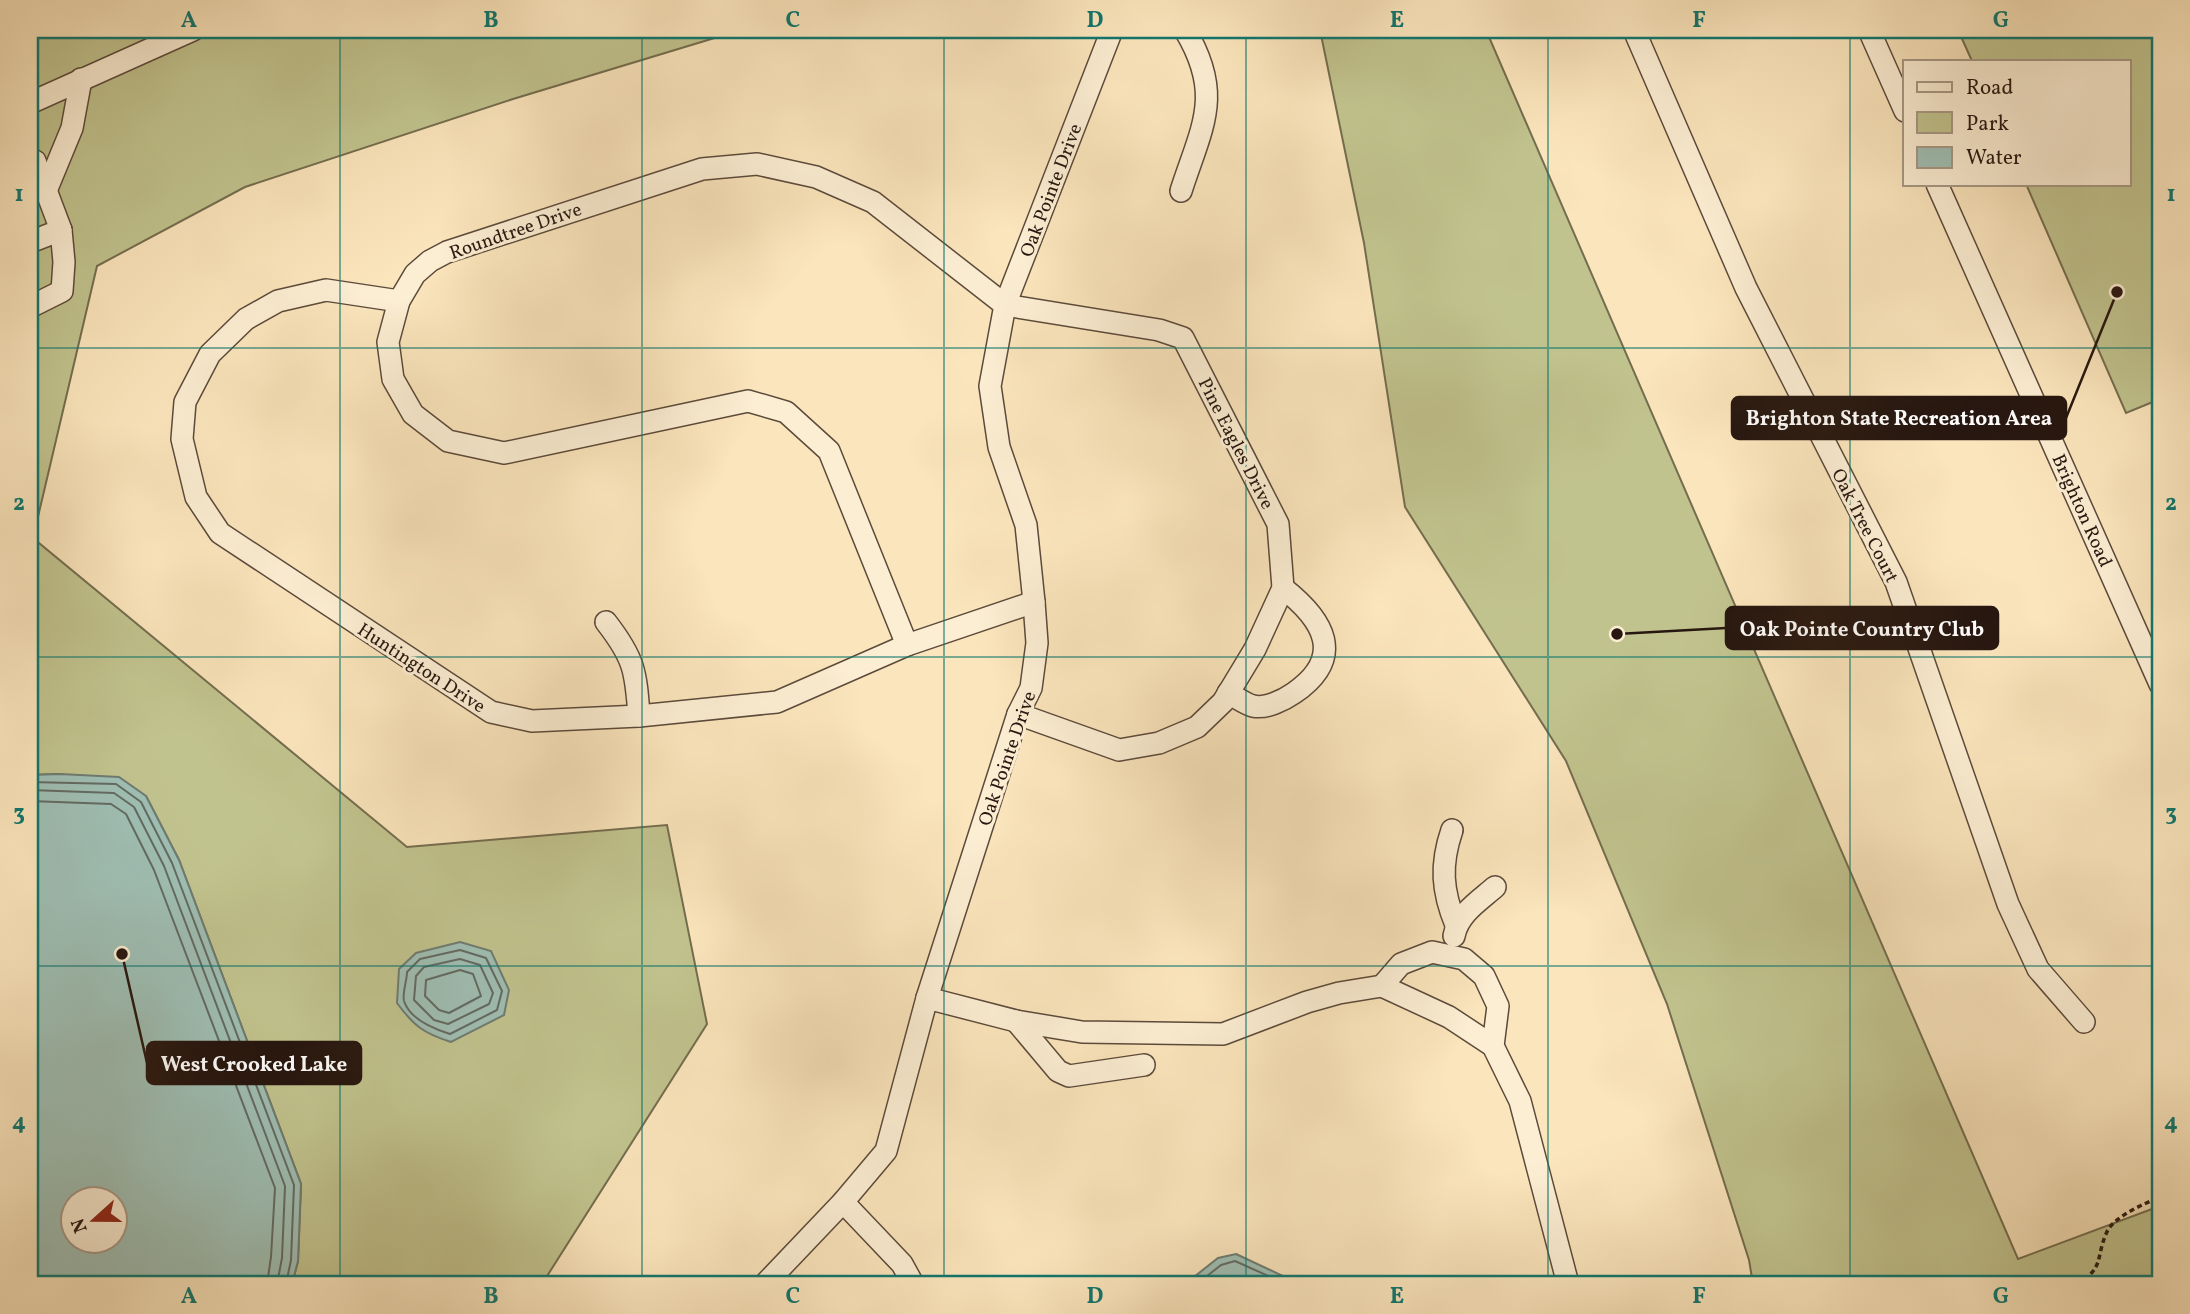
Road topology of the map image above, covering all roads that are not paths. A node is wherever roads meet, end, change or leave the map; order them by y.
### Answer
1 (193, 30) edge
2 (1112, 30) edge
3 (1185, 30) edge
4 (1634, 30) edge
5 (1869, 30) edge
6 (81, 79) junction
7 (30, 103) edge
8 (1903, 106) edge
9 (30, 163) edge
10 (1938, 186) edge
11 (46, 191) junction
12 (1181, 191) dead end
13 (61, 230) junction
14 (30, 242) edge
15 (399, 301) junction
16 (1005, 304) junction
17 (30, 307) edge
18 (1283, 588) junction
19 (1034, 603) junction
20 (606, 622) dead end
21 (907, 645) junction
22 (2159, 677) edge
23 (1228, 693) junction
24 (1018, 714) junction
25 (639, 716) junction
26 (1452, 830) dead end
27 (1495, 887) dead end
28 (1457, 925) junction
29 (1451, 956) junction
30 (1382, 986) junction
31 (927, 998) junction
32 (1016, 1021) junction
33 (2084, 1022) dead end
34 (1493, 1046) junction
35 (1144, 1065) dead end
36 (843, 1202) junction
37 (765, 1284) edge
38 (913, 1284) edge
39 (1568, 1284) edge

1 - 6 street
2 - 16 street, Oak Pointe Drive
3 - 12 street
4 - 33 street, Oak Tree Court
5 - 8 street
6 - 7 street
6 - 11 street
9 - 11 street
10 - 22 street, Brighton Road
11 - 13 street
13 - 14 street
13 - 17 street
15 - 16 street, Roundtree Drive
15 - 21 street, Roundtree Drive
15 - 25 street, Huntington Drive
16 - 18 street, Pine Eagles Drive
16 - 19 street, Oak Pointe Drive
18 - 23 street, Pine Eagles Drive
18 - 23 street
19 - 21 street, Huntington Drive
19 - 24 street, Oak Pointe Drive
20 - 25 street
21 - 25 street, Huntington Drive
23 - 24 street, Pine Eagles Drive
24 - 31 street, Oak Pointe Drive
26 - 28 street
27 - 28 street
28 - 29 street
29 - 30 street
29 - 34 street
30 - 32 street
30 - 34 street
31 - 32 street
31 - 36 street, Oak Pointe Drive
32 - 35 street
34 - 39 street
36 - 37 street, Oak Pointe Drive
36 - 38 street

